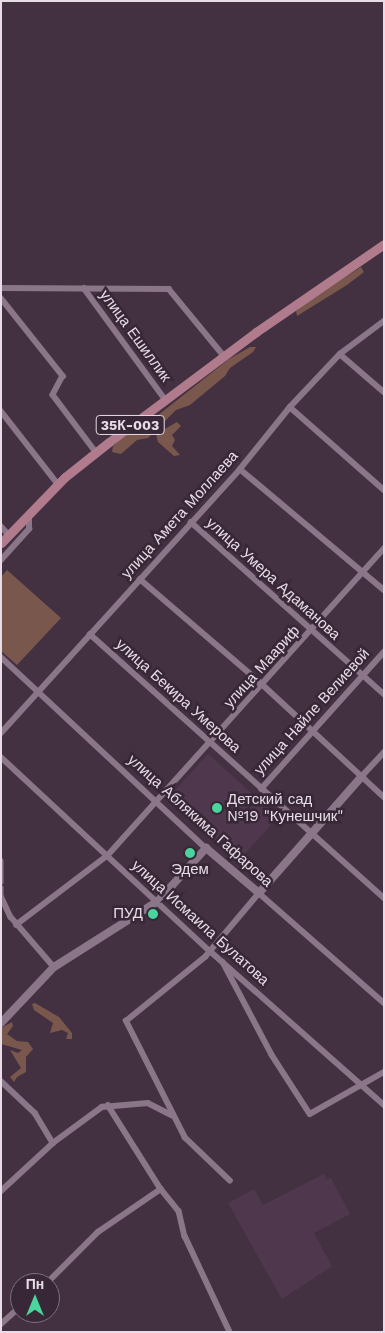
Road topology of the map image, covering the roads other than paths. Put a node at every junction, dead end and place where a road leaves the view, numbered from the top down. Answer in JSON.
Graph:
{"nodes":[{"id":1,"x":384,"y":244,"type":"edge"},
{"id":2,"x":1,"y":288,"type":"edge"},
{"id":3,"x":84,"y":288,"type":"junction"},
{"id":4,"x":1,"y":298,"type":"edge"},
{"id":5,"x":384,"y":321,"type":"edge"},
{"id":6,"x":340,"y":354,"type":"junction"},
{"id":7,"x":224,"y":356,"type":"junction"},
{"id":8,"x":384,"y":392,"type":"edge"},
{"id":9,"x":165,"y":399,"type":"junction"},
{"id":10,"x":290,"y":407,"type":"junction"},
{"id":11,"x":1,"y":411,"type":"edge"},
{"id":12,"x":96,"y":452,"type":"junction"},
{"id":13,"x":240,"y":468,"type":"junction"},
{"id":14,"x":58,"y":484,"type":"junction"},
{"id":15,"x":384,"y":490,"type":"edge"},
{"id":16,"x":28,"y":515,"type":"junction"},
{"id":17,"x":191,"y":522,"type":"junction"},
{"id":18,"x":1,"y":526,"type":"edge"},
{"id":19,"x":9,"y":535,"type":"junction"},
{"id":20,"x":1,"y":543,"type":"edge"},
{"id":21,"x":384,"y":548,"type":"edge"},
{"id":22,"x":1,"y":560,"type":"edge"},
{"id":23,"x":362,"y":571,"type":"junction"},
{"id":24,"x":140,"y":579,"type":"junction"},
{"id":25,"x":384,"y":590,"type":"edge"},
{"id":26,"x":311,"y":631,"type":"junction"},
{"id":27,"x":90,"y":634,"type":"junction"},
{"id":28,"x":384,"y":652,"type":"edge"},
{"id":29,"x":1,"y":657,"type":"edge"},
{"id":30,"x":364,"y":674,"type":"junction"},
{"id":31,"x":262,"y":684,"type":"junction"},
{"id":32,"x":38,"y":693,"type":"junction"},
{"id":33,"x":384,"y":694,"type":"edge"},
{"id":34,"x":314,"y":732,"type":"junction"},
{"id":35,"x":1,"y":733,"type":"edge"},
{"id":36,"x":212,"y":743,"type":"junction"},
{"id":37,"x":384,"y":752,"type":"edge"},
{"id":38,"x":1,"y":757,"type":"edge"},
{"id":39,"x":362,"y":776,"type":"junction"},
{"id":40,"x":261,"y":789,"type":"junction"},
{"id":41,"x":384,"y":797,"type":"edge"},
{"id":42,"x":158,"y":802,"type":"junction"},
{"id":43,"x":313,"y":834,"type":"junction"},
{"id":44,"x":206,"y":848,"type":"junction"},
{"id":45,"x":108,"y":856,"type":"junction"},
{"id":46,"x":1,"y":861,"type":"edge"},
{"id":47,"x":1,"y":882,"type":"edge"},
{"id":48,"x":1,"y":888,"type":"edge"},
{"id":49,"x":259,"y":893,"type":"junction"},
{"id":50,"x":384,"y":898,"type":"edge"},
{"id":51,"x":158,"y":901,"type":"junction"},
{"id":52,"x":16,"y":925,"type":"junction"},
{"id":53,"x":209,"y":950,"type":"junction"},
{"id":54,"x":223,"y":960,"type":"junction"},
{"id":55,"x":54,"y":967,"type":"junction"},
{"id":56,"x":384,"y":1003,"type":"edge"},
{"id":57,"x":1,"y":1022,"type":"edge"},
{"id":58,"x":384,"y":1072,"type":"edge"},
{"id":59,"x":1,"y":1081,"type":"edge"},
{"id":60,"x":362,"y":1085,"type":"junction"},
{"id":61,"x":384,"y":1105,"type":"edge"},
{"id":62,"x":108,"y":1106,"type":"junction"},
{"id":63,"x":172,"y":1114,"type":"junction"},
{"id":64,"x":53,"y":1143,"type":"junction"},
{"id":65,"x":230,"y":1181,"type":"dead end"},
{"id":66,"x":160,"y":1189,"type":"junction"},
{"id":67,"x":1,"y":1190,"type":"edge"},
{"id":68,"x":57,"y":1273,"type":"edge"},
{"id":69,"x":230,"y":1332,"type":"edge"}],
"edges":[{"from":1,"to":7,"type":"main road","number":"35К-003"},
{"from":2,"to":3,"type":"street"},
{"from":3,"to":7,"type":"street"},
{"from":3,"to":9,"type":"street","name":"улица Ешиллик"},
{"from":4,"to":12,"type":"street"},
{"from":5,"to":6,"type":"street","name":"улица Амета Моллаева"},
{"from":6,"to":8,"type":"street"},
{"from":6,"to":10,"type":"street","name":"улица Амета Моллаева"},
{"from":7,"to":9,"type":"main road","number":"35К-003"},
{"from":9,"to":12,"type":"main road","number":"35К-003"},
{"from":10,"to":13,"type":"street","name":"улица Амета Моллаева"},
{"from":10,"to":15,"type":"street"},
{"from":11,"to":14,"type":"street"},
{"from":12,"to":14,"type":"main road","number":"35К-003"},
{"from":13,"to":17,"type":"street","name":"улица Амета Моллаева"},
{"from":13,"to":23,"type":"street"},
{"from":14,"to":16,"type":"main road","number":"35К-003"},
{"from":16,"to":19,"type":"main road","number":"35К-003"},
{"from":16,"to":22,"type":"street"},
{"from":17,"to":24,"type":"street","name":"улица Амета Моллаева"},
{"from":17,"to":26,"type":"street","name":"улица Умера Адаманова"},
{"from":18,"to":19,"type":"street"},
{"from":19,"to":20,"type":"main road","number":"35К-003"},
{"from":21,"to":23,"type":"street","name":"улица Маариф"},
{"from":23,"to":25,"type":"street"},
{"from":23,"to":26,"type":"street","name":"улица Маариф"},
{"from":24,"to":27,"type":"street","name":"улица Амета Моллаева"},
{"from":24,"to":31,"type":"street"},
{"from":26,"to":30,"type":"street","name":"улица Умера Адаманова"},
{"from":26,"to":31,"type":"street","name":"улица Маариф"},
{"from":27,"to":32,"type":"street","name":"улица Амета Моллаева"},
{"from":27,"to":36,"type":"street","name":"улица Бекира Умерова"},
{"from":28,"to":30,"type":"street","name":"улица Найле Велиевой"},
{"from":29,"to":32,"type":"street","name":"улица Аблякима Гафарова"},
{"from":30,"to":33,"type":"street","name":"улица Умера Адаманова"},
{"from":30,"to":34,"type":"street","name":"улица Найле Велиевой"},
{"from":31,"to":34,"type":"street"},
{"from":31,"to":36,"type":"street","name":"улица Маариф"},
{"from":32,"to":35,"type":"street","name":"улица Амета Моллаева"},
{"from":32,"to":42,"type":"street","name":"улица Аблякима Гафарова"},
{"from":34,"to":39,"type":"street"},
{"from":34,"to":40,"type":"street","name":"улица Найле Велиевой"},
{"from":36,"to":40,"type":"street","name":"улица Бекира Умерова"},
{"from":36,"to":42,"type":"street","name":"улица Маариф"},
{"from":37,"to":39,"type":"street"},
{"from":38,"to":45,"type":"street","name":"улица Исмаила Булатова"},
{"from":39,"to":41,"type":"street"},
{"from":39,"to":43,"type":"street"},
{"from":40,"to":43,"type":"street","name":"улица Бекира Умерова"},
{"from":42,"to":44,"type":"street","name":"улица Аблякима Гафарова"},
{"from":42,"to":45,"type":"street","name":"улица Маариф"},
{"from":43,"to":49,"type":"street"},
{"from":43,"to":50,"type":"street","name":"улица Бекира Умерова"},
{"from":44,"to":49,"type":"street","name":"улица Аблякима Гафарова"},
{"from":44,"to":51,"type":"street"},
{"from":45,"to":51,"type":"street","name":"улица Исмаила Булатова"},
{"from":45,"to":52,"type":"street","name":"улица Маариф"},
{"from":46,"to":47,"type":"street"},
{"from":48,"to":52,"type":"street"},
{"from":49,"to":53,"type":"street"},
{"from":49,"to":56,"type":"street","name":"улица Аблякима Гафарова"},
{"from":51,"to":53,"type":"street","name":"улица Исмаила Булатова"},
{"from":51,"to":55,"type":"street"},
{"from":52,"to":55,"type":"street"},
{"from":53,"to":54,"type":"street","name":"улица Исмаила Булатова"},
{"from":53,"to":63,"type":"street"},
{"from":54,"to":60,"type":"street","name":"улица Исмаила Булатова"},
{"from":54,"to":60,"type":"street"},
{"from":55,"to":57,"type":"street"},
{"from":58,"to":60,"type":"street"},
{"from":59,"to":64,"type":"street"},
{"from":60,"to":61,"type":"street","name":"улица Исмаила Булатова"},
{"from":62,"to":63,"type":"street"},
{"from":62,"to":64,"type":"street"},
{"from":62,"to":66,"type":"street"},
{"from":63,"to":65,"type":"street"},
{"from":64,"to":67,"type":"street"},
{"from":66,"to":68,"type":"street"},
{"from":66,"to":69,"type":"street"}]}
